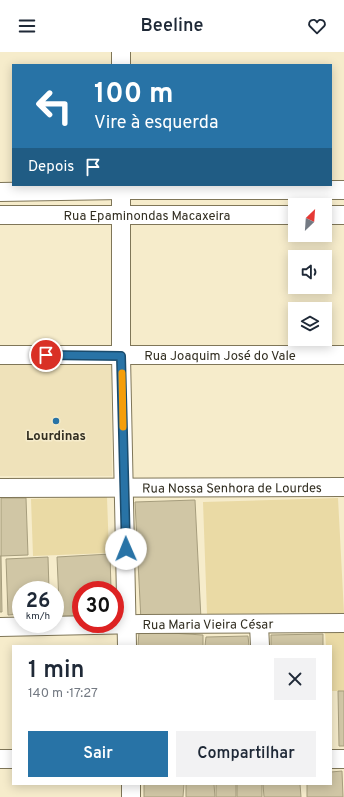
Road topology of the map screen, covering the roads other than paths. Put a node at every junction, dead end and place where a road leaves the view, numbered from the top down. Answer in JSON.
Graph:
{"nodes":[{"id":1,"x":121,"y":52,"type":"edge"},
{"id":2,"x":121,"y":64,"type":"edge"},
{"id":3,"x":121,"y":187,"type":"edge"},
{"id":4,"x":344,"y":190,"type":"edge"},
{"id":5,"x":0,"y":192,"type":"edge"},
{"id":6,"x":0,"y":215,"type":"edge"},
{"id":7,"x":121,"y":215,"type":"junction"},
{"id":8,"x":288,"y":215,"type":"edge"},
{"id":9,"x":332,"y":215,"type":"edge"},
{"id":10,"x":344,"y":215,"type":"edge"},
{"id":11,"x":0,"y":355,"type":"edge"},
{"id":12,"x":344,"y":355,"type":"edge"},
{"id":13,"x":121,"y":356,"type":"junction"},
{"id":14,"x":344,"y":487,"type":"edge"},
{"id":15,"x":0,"y":488,"type":"edge"},
{"id":16,"x":125,"y":488,"type":"junction"},
{"id":17,"x":344,"y":623,"type":"edge"},
{"id":18,"x":126,"y":625,"type":"junction"},
{"id":19,"x":259,"y":625,"type":"junction"},
{"id":20,"x":0,"y":627,"type":"edge"},
{"id":21,"x":127,"y":645,"type":"edge"},
{"id":22,"x":260,"y":645,"type":"edge"},
{"id":23,"x":0,"y":759,"type":"edge"},
{"id":24,"x":12,"y":759,"type":"edge"},
{"id":25,"x":344,"y":759,"type":"edge"},
{"id":26,"x":332,"y":760,"type":"edge"},
{"id":27,"x":131,"y":785,"type":"edge"},
{"id":28,"x":131,"y":797,"type":"edge"}],
"edges":[{"from":1,"to":2,"type":"street"},
{"from":3,"to":4,"type":"street","name":"Rua Epaminondas Macaxeira"},
{"from":3,"to":5,"type":"street","name":"Rua Epaminondas Macaxeira"},
{"from":3,"to":7,"type":"street"},
{"from":6,"to":7,"type":"street","name":"Rua Epaminondas Macaxeira"},
{"from":7,"to":8,"type":"street","name":"Rua Epaminondas Macaxeira"},
{"from":7,"to":13,"type":"street"},
{"from":9,"to":10,"type":"street"},
{"from":11,"to":13,"type":"street","name":"Rua Joaquim José do Vale"},
{"from":12,"to":13,"type":"street","name":"Rua Joaquim José do Vale"},
{"from":13,"to":16,"type":"street"},
{"from":14,"to":16,"type":"street","name":"Rua Nossa Senhora de Lourdes"},
{"from":15,"to":16,"type":"street","name":"Rua Nossa Senhora de Lourdes"},
{"from":16,"to":18,"type":"street"},
{"from":17,"to":19,"type":"street","name":"Rua Maria Vieira César"},
{"from":18,"to":19,"type":"street","name":"Rua Maria Vieira César"},
{"from":18,"to":20,"type":"street","name":"Rua Maria Vieira César"},
{"from":18,"to":21,"type":"street"},
{"from":19,"to":22,"type":"street"},
{"from":23,"to":24,"type":"street"},
{"from":25,"to":26,"type":"street"},
{"from":27,"to":28,"type":"street"}]}
